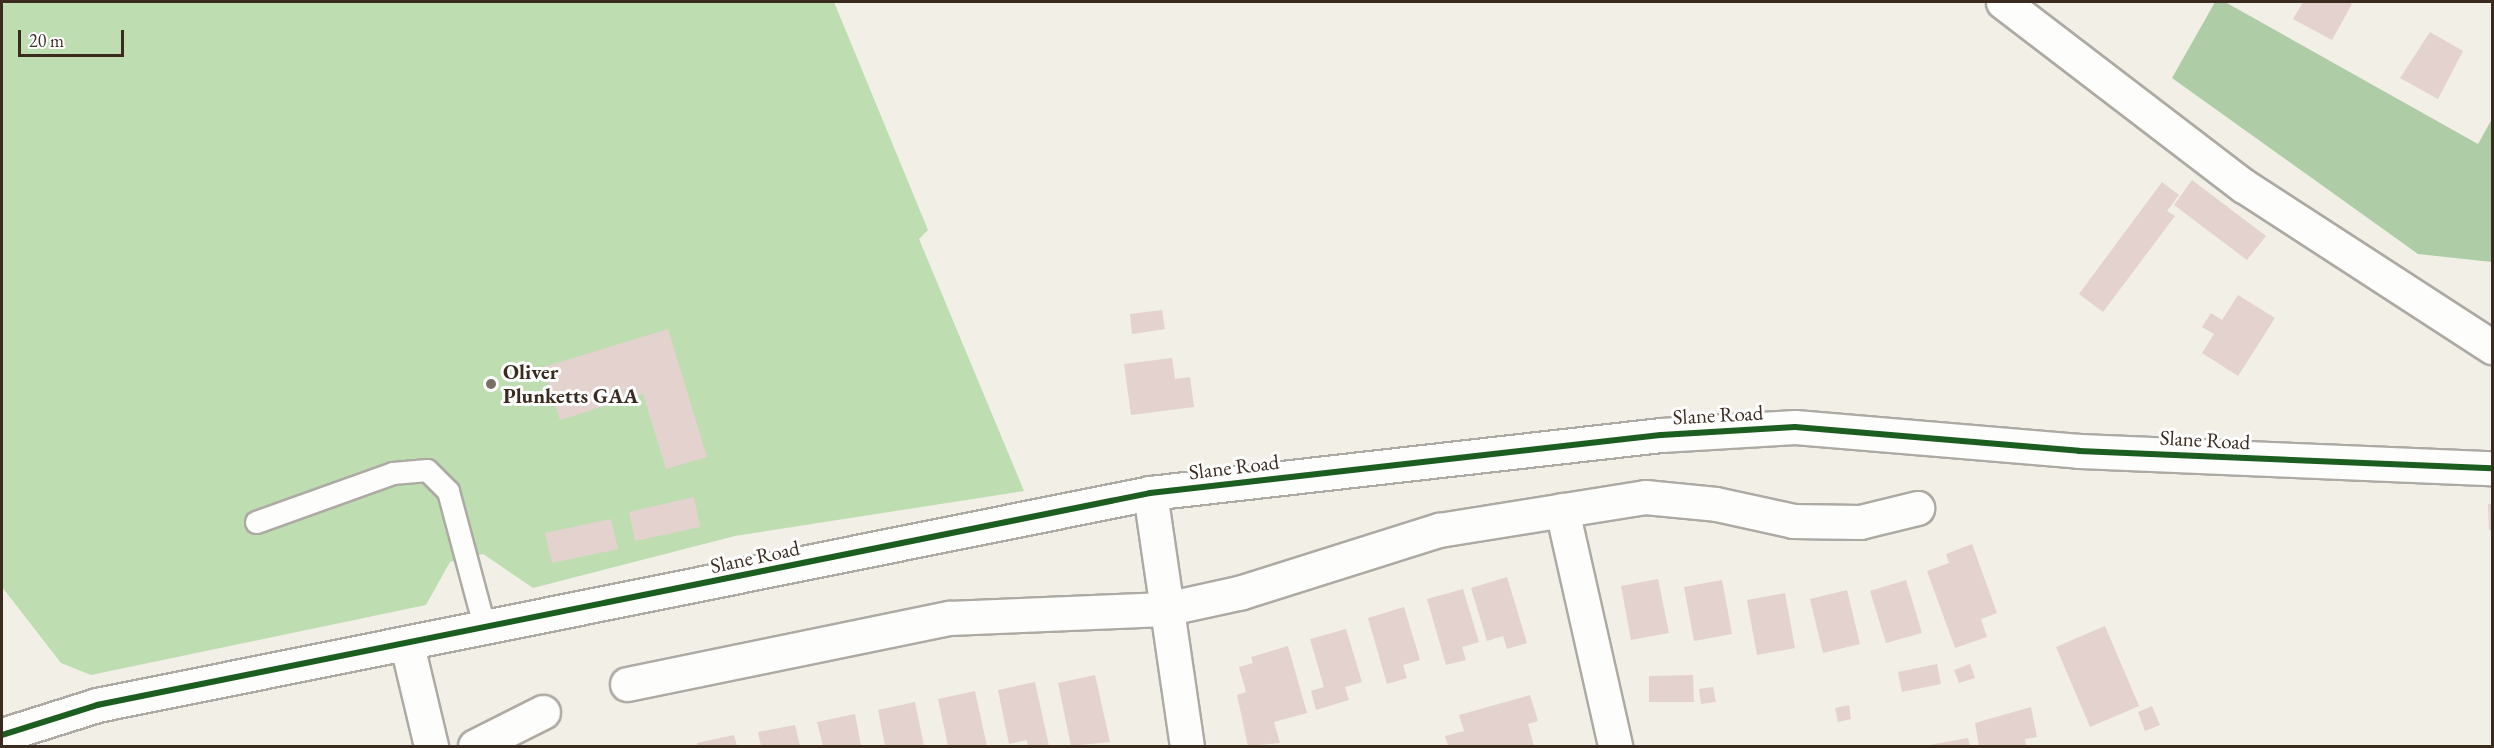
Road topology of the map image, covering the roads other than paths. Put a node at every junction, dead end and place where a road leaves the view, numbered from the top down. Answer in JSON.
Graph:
{"nodes":[{"id":1,"x":2003,"y":2,"type":"edge"},
{"id":2,"x":2493,"y":347,"type":"edge"},
{"id":3,"x":2493,"y":468,"type":"edge"},
{"id":4,"x":1150,"y":493,"type":"junction"},
{"id":5,"x":1917,"y":508,"type":"dead end"},
{"id":6,"x":1562,"y":510,"type":"junction"},
{"id":7,"x":256,"y":522,"type":"dead end"},
{"id":8,"x":1165,"y":609,"type":"junction"},
{"id":9,"x":485,"y":629,"type":"junction"},
{"id":10,"x":407,"y":645,"type":"junction"},
{"id":11,"x":627,"y":684,"type":"dead end"},
{"id":12,"x":543,"y":712,"type":"dead end"},
{"id":13,"x":2,"y":735,"type":"edge"},
{"id":14,"x":431,"y":747,"type":"edge"},
{"id":15,"x":476,"y":747,"type":"edge"},
{"id":16,"x":1187,"y":747,"type":"edge"},
{"id":17,"x":1615,"y":747,"type":"edge"}],
"edges":[{"from":1,"to":2,"type":"street"},
{"from":3,"to":4,"type":"street","name":"Slane Road"},
{"from":4,"to":8,"type":"street"},
{"from":4,"to":9,"type":"street","name":"Slane Road"},
{"from":5,"to":6,"type":"street"},
{"from":6,"to":8,"type":"street"},
{"from":6,"to":17,"type":"street"},
{"from":7,"to":9,"type":"lane"},
{"from":8,"to":11,"type":"street"},
{"from":8,"to":16,"type":"street"},
{"from":9,"to":10,"type":"street","name":"Slane Road"},
{"from":10,"to":13,"type":"street","name":"Slane Road"},
{"from":10,"to":14,"type":"street"},
{"from":12,"to":15,"type":"street"}]}
